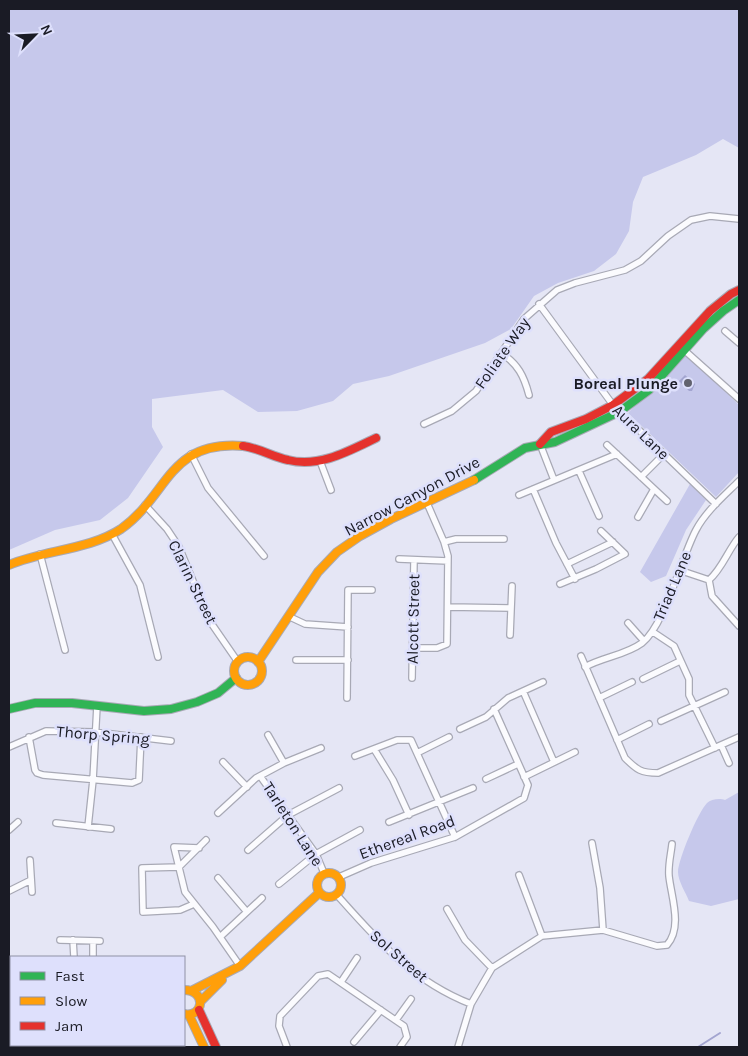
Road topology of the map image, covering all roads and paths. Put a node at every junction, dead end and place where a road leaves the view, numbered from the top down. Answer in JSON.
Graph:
{"nodes":[{"id":1,"x":739,"y":219,"type":"edge"},
{"id":2,"x":739,"y":290,"type":"edge"},
{"id":3,"x":739,"y":300,"type":"edge"},
{"id":4,"x":539,"y":304,"type":"junction"},
{"id":5,"x":724,"y":331,"type":"dead end"},
{"id":6,"x":739,"y":343,"type":"edge"},
{"id":7,"x":681,"y":348,"type":"junction"},
{"id":8,"x":501,"y":353,"type":"junction"},
{"id":9,"x":529,"y":394,"type":"dead end"},
{"id":10,"x":739,"y":399,"type":"edge"},
{"id":11,"x":613,"y":405,"type":"junction"},
{"id":12,"x":619,"y":412,"type":"junction"},
{"id":13,"x":424,"y":424,"type":"dead end"},
{"id":14,"x":376,"y":438,"type":"dead end"},
{"id":15,"x":540,"y":444,"type":"junction"},
{"id":16,"x":607,"y":445,"type":"dead end"},
{"id":17,"x":191,"y":454,"type":"junction"},
{"id":18,"x":617,"y":454,"type":"junction"},
{"id":19,"x":664,"y":454,"type":"junction"},
{"id":20,"x":320,"y":461,"type":"junction"},
{"id":21,"x":579,"y":471,"type":"junction"},
{"id":22,"x":641,"y":477,"type":"junction"},
{"id":23,"x":554,"y":480,"type":"junction"},
{"id":24,"x":739,"y":480,"type":"edge"},
{"id":25,"x":533,"y":489,"type":"junction"},
{"id":26,"x":654,"y":489,"type":"junction"},
{"id":27,"x":331,"y":490,"type":"dead end"},
{"id":28,"x":519,"y":494,"type":"dead end"},
{"id":29,"x":666,"y":501,"type":"dead end"},
{"id":30,"x":427,"y":503,"type":"junction"},
{"id":31,"x":716,"y":504,"type":"junction"},
{"id":32,"x":145,"y":505,"type":"junction"},
{"id":33,"x":599,"y":516,"type":"dead end"},
{"id":34,"x":638,"y":517,"type":"dead end"},
{"id":35,"x":600,"y":530,"type":"dead end"},
{"id":36,"x":112,"y":534,"type":"junction"},
{"id":37,"x":739,"y":537,"type":"edge"},
{"id":38,"x":504,"y":539,"type":"dead end"},
{"id":39,"x":444,"y":542,"type":"junction"},
{"id":40,"x":613,"y":542,"type":"junction"},
{"id":41,"x":40,"y":554,"type":"junction"},
{"id":42,"x":264,"y":556,"type":"dead end"},
{"id":43,"x":399,"y":559,"type":"dead end"},
{"id":44,"x":414,"y":560,"type":"junction"},
{"id":45,"x":448,"y":560,"type":"junction"},
{"id":46,"x":567,"y":564,"type":"junction"},
{"id":47,"x":9,"y":565,"type":"edge"},
{"id":48,"x":679,"y":570,"type":"junction"},
{"id":49,"x":575,"y":579,"type":"junction"},
{"id":50,"x":708,"y":580,"type":"junction"},
{"id":51,"x":560,"y":584,"type":"dead end"},
{"id":52,"x":512,"y":586,"type":"dead end"},
{"id":53,"x":372,"y":590,"type":"dead end"},
{"id":54,"x":448,"y":607,"type":"junction"},
{"id":55,"x":511,"y":608,"type":"junction"},
{"id":56,"x":290,"y":617,"type":"junction"},
{"id":57,"x":628,"y":623,"type":"dead end"},
{"id":58,"x":739,"y":626,"type":"edge"},
{"id":59,"x":348,"y":627,"type":"junction"},
{"id":60,"x":653,"y":632,"type":"junction"},
{"id":61,"x":510,"y":635,"type":"dead end"},
{"id":62,"x":644,"y":641,"type":"junction"},
{"id":63,"x":413,"y":648,"type":"junction"},
{"id":64,"x":65,"y":650,"type":"dead end"},
{"id":65,"x":581,"y":656,"type":"dead end"},
{"id":66,"x":158,"y":657,"type":"dead end"},
{"id":67,"x":296,"y":660,"type":"dead end"},
{"id":68,"x":348,"y":660,"type":"junction"},
{"id":69,"x":680,"y":661,"type":"junction"},
{"id":70,"x":238,"y":662,"type":"junction"},
{"id":71,"x":258,"y":662,"type":"junction"},
{"id":72,"x":585,"y":667,"type":"junction"},
{"id":73,"x":236,"y":678,"type":"junction"},
{"id":74,"x":412,"y":678,"type":"dead end"},
{"id":75,"x":643,"y":679,"type":"dead end"},
{"id":76,"x":543,"y":682,"type":"dead end"},
{"id":77,"x":632,"y":682,"type":"dead end"},
{"id":78,"x":523,"y":691,"type":"junction"},
{"id":79,"x":725,"y":692,"type":"dead end"},
{"id":80,"x":347,"y":698,"type":"dead end"},
{"id":81,"x":599,"y":698,"type":"junction"},
{"id":82,"x":97,"y":706,"type":"junction"},
{"id":83,"x":694,"y":706,"type":"junction"},
{"id":84,"x":494,"y":709,"type":"junction"},
{"id":85,"x":9,"y":710,"type":"edge"},
{"id":86,"x":661,"y":721,"type":"dead end"},
{"id":87,"x":649,"y":724,"type":"dead end"},
{"id":88,"x":460,"y":729,"type":"dead end"},
{"id":89,"x":95,"y":732,"type":"junction"},
{"id":90,"x":268,"y":735,"type":"dead end"},
{"id":91,"x":30,"y":737,"type":"junction"},
{"id":92,"x":449,"y":737,"type":"dead end"},
{"id":93,"x":739,"y":737,"type":"edge"},
{"id":94,"x":140,"y":738,"type":"junction"},
{"id":95,"x":617,"y":740,"type":"junction"},
{"id":96,"x":171,"y":741,"type":"dead end"},
{"id":97,"x":721,"y":745,"type":"junction"},
{"id":98,"x":9,"y":747,"type":"edge"},
{"id":99,"x":321,"y":748,"type":"dead end"},
{"id":100,"x":714,"y":748,"type":"junction"},
{"id":101,"x":374,"y":749,"type":"junction"},
{"id":102,"x":576,"y":752,"type":"dead end"},
{"id":103,"x":417,"y":753,"type":"junction"},
{"id":104,"x":356,"y":756,"type":"dead end"},
{"id":105,"x":223,"y":762,"type":"dead end"},
{"id":106,"x":554,"y":762,"type":"junction"},
{"id":107,"x":729,"y":762,"type":"dead end"},
{"id":108,"x":284,"y":763,"type":"junction"},
{"id":109,"x":518,"y":764,"type":"junction"},
{"id":110,"x":260,"y":776,"type":"junction"},
{"id":111,"x":524,"y":777,"type":"junction"},
{"id":112,"x":486,"y":779,"type":"dead end"},
{"id":113,"x":93,"y":780,"type":"junction"},
{"id":114,"x":247,"y":787,"type":"junction"},
{"id":115,"x":339,"y":788,"type":"dead end"},
{"id":116,"x":473,"y":788,"type":"dead end"},
{"id":117,"x":439,"y":803,"type":"junction"},
{"id":118,"x":218,"y":814,"type":"dead end"},
{"id":119,"x":288,"y":815,"type":"junction"},
{"id":120,"x":409,"y":815,"type":"junction"},
{"id":121,"x":18,"y":822,"type":"dead end"},
{"id":122,"x":389,"y":822,"type":"dead end"},
{"id":123,"x":56,"y":823,"type":"dead end"},
{"id":124,"x":88,"y":827,"type":"junction"},
{"id":125,"x":111,"y":829,"type":"dead end"},
{"id":126,"x":9,"y":830,"type":"edge"},
{"id":127,"x":360,"y":830,"type":"dead end"},
{"id":128,"x":454,"y":837,"type":"junction"},
{"id":129,"x":206,"y":840,"type":"dead end"},
{"id":130,"x":592,"y":844,"type":"dead end"},
{"id":131,"x":672,"y":844,"type":"dead end"},
{"id":132,"x":200,"y":848,"type":"junction"},
{"id":133,"x":248,"y":850,"type":"dead end"},
{"id":134,"x":316,"y":854,"type":"junction"},
{"id":135,"x":30,"y":860,"type":"dead end"},
{"id":136,"x":179,"y":867,"type":"junction"},
{"id":137,"x":324,"y":873,"type":"junction"},
{"id":138,"x":519,"y":875,"type":"dead end"},
{"id":139,"x":339,"y":877,"type":"junction"},
{"id":140,"x":218,"y":878,"type":"dead end"},
{"id":141,"x":31,"y":880,"type":"junction"},
{"id":142,"x":279,"y":884,"type":"dead end"},
{"id":143,"x":9,"y":891,"type":"edge"},
{"id":144,"x":32,"y":892,"type":"dead end"},
{"id":145,"x":319,"y":893,"type":"junction"},
{"id":146,"x":337,"y":895,"type":"junction"},
{"id":147,"x":262,"y":898,"type":"dead end"},
{"id":148,"x":194,"y":904,"type":"junction"},
{"id":149,"x":447,"y":908,"type":"dead end"},
{"id":150,"x":247,"y":912,"type":"junction"},
{"id":151,"x":603,"y":930,"type":"junction"},
{"id":152,"x":542,"y":936,"type":"junction"},
{"id":153,"x":220,"y":937,"type":"junction"},
{"id":154,"x":60,"y":940,"type":"dead end"},
{"id":155,"x":74,"y":940,"type":"junction"},
{"id":156,"x":92,"y":941,"type":"junction"},
{"id":157,"x":100,"y":941,"type":"dead end"},
{"id":158,"x":74,"y":956,"type":"edge"},
{"id":159,"x":93,"y":956,"type":"edge"},
{"id":160,"x":357,"y":958,"type":"dead end"},
{"id":161,"x":240,"y":966,"type":"junction"},
{"id":162,"x":492,"y":968,"type":"junction"},
{"id":163,"x":229,"y":973,"type":"junction"},
{"id":164,"x":341,"y":982,"type":"junction"},
{"id":165,"x":185,"y":990,"type":"edge"},
{"id":166,"x":193,"y":990,"type":"junction"},
{"id":167,"x":412,"y":999,"type":"dead end"},
{"id":168,"x":201,"y":1001,"type":"junction"},
{"id":169,"x":471,"y":1004,"type":"junction"},
{"id":170,"x":199,"y":1010,"type":"junction"},
{"id":171,"x":382,"y":1010,"type":"junction"},
{"id":172,"x":186,"y":1014,"type":"edge"},
{"id":173,"x":396,"y":1020,"type":"junction"},
{"id":174,"x":354,"y":1042,"type":"dead end"},
{"id":175,"x":204,"y":1047,"type":"edge"},
{"id":176,"x":216,"y":1047,"type":"edge"},
{"id":177,"x":286,"y":1047,"type":"edge"},
{"id":178,"x":400,"y":1047,"type":"edge"},
{"id":179,"x":458,"y":1047,"type":"edge"}],
"edges":[{"from":1,"to":4,"type":"street","name":"Foliate Way"},
{"from":2,"to":7,"type":"street","name":"Narrow Canyon Drive"},
{"from":3,"to":7,"type":"street","name":"Narrow Canyon Drive"},
{"from":4,"to":8,"type":"street","name":"Foliate Way"},
{"from":4,"to":11,"type":"street","name":"Aura Lane"},
{"from":5,"to":6,"type":"street"},
{"from":7,"to":10,"type":"street"},
{"from":7,"to":11,"type":"street","name":"Narrow Canyon Drive"},
{"from":7,"to":12,"type":"street","name":"Narrow Canyon Drive"},
{"from":8,"to":9,"type":"street"},
{"from":8,"to":13,"type":"street","name":"Foliate Way"},
{"from":11,"to":12,"type":"street","name":"Aura Lane"},
{"from":11,"to":15,"type":"street","name":"Narrow Canyon Drive"},
{"from":12,"to":15,"type":"street","name":"Narrow Canyon Drive"},
{"from":12,"to":19,"type":"street","name":"Aura Lane"},
{"from":14,"to":20,"type":"street"},
{"from":15,"to":23,"type":"street"},
{"from":15,"to":30,"type":"street","name":"Narrow Canyon Drive"},
{"from":16,"to":18,"type":"street"},
{"from":17,"to":20,"type":"street"},
{"from":17,"to":32,"type":"street"},
{"from":17,"to":42,"type":"street"},
{"from":18,"to":21,"type":"street"},
{"from":18,"to":22,"type":"street"},
{"from":19,"to":22,"type":"street"},
{"from":19,"to":31,"type":"street","name":"Aura Lane"},
{"from":20,"to":27,"type":"street"},
{"from":21,"to":23,"type":"street"},
{"from":21,"to":33,"type":"street"},
{"from":22,"to":26,"type":"street"},
{"from":23,"to":25,"type":"street"},
{"from":24,"to":31,"type":"street","name":"Triad Lane"},
{"from":25,"to":28,"type":"street"},
{"from":25,"to":46,"type":"street"},
{"from":26,"to":29,"type":"street"},
{"from":26,"to":34,"type":"street"},
{"from":30,"to":39,"type":"street"},
{"from":30,"to":56,"type":"street","name":"Narrow Canyon Drive"},
{"from":31,"to":48,"type":"street","name":"Triad Lane"},
{"from":32,"to":36,"type":"street"},
{"from":32,"to":70,"type":"street","name":"Clarin Street"},
{"from":35,"to":40,"type":"street"},
{"from":36,"to":41,"type":"street"},
{"from":36,"to":66,"type":"street"},
{"from":37,"to":50,"type":"street"},
{"from":38,"to":39,"type":"street"},
{"from":39,"to":45,"type":"street"},
{"from":40,"to":46,"type":"street"},
{"from":40,"to":49,"type":"street"},
{"from":41,"to":47,"type":"street"},
{"from":41,"to":64,"type":"street"},
{"from":43,"to":44,"type":"street"},
{"from":44,"to":45,"type":"street"},
{"from":44,"to":63,"type":"street","name":"Alcott Street"},
{"from":45,"to":54,"type":"street"},
{"from":46,"to":49,"type":"street"},
{"from":48,"to":50,"type":"street"},
{"from":48,"to":60,"type":"street","name":"Triad Lane"},
{"from":49,"to":51,"type":"street"},
{"from":50,"to":58,"type":"street"},
{"from":52,"to":55,"type":"street"},
{"from":53,"to":59,"type":"street"},
{"from":54,"to":55,"type":"street"},
{"from":54,"to":63,"type":"street"},
{"from":55,"to":61,"type":"street"},
{"from":56,"to":59,"type":"street"},
{"from":56,"to":71,"type":"street","name":"Narrow Canyon Drive"},
{"from":57,"to":62,"type":"street"},
{"from":59,"to":68,"type":"street"},
{"from":60,"to":62,"type":"street","name":"Triad Lane"},
{"from":60,"to":69,"type":"street"},
{"from":62,"to":72,"type":"street","name":"Triad Lane"},
{"from":63,"to":74,"type":"street","name":"Alcott Street"},
{"from":65,"to":72,"type":"street"},
{"from":67,"to":68,"type":"street"},
{"from":68,"to":80,"type":"street"},
{"from":69,"to":75,"type":"street"},
{"from":69,"to":83,"type":"street"},
{"from":70,"to":71,"type":"street"},
{"from":70,"to":73,"type":"street"},
{"from":71,"to":73,"type":"street","name":"Narrow Canyon Drive"},
{"from":72,"to":81,"type":"street"},
{"from":73,"to":82,"type":"street"},
{"from":76,"to":78,"type":"street"},
{"from":77,"to":81,"type":"street"},
{"from":78,"to":84,"type":"street"},
{"from":78,"to":106,"type":"street"},
{"from":79,"to":83,"type":"street"},
{"from":81,"to":95,"type":"street"},
{"from":82,"to":85,"type":"street"},
{"from":82,"to":89,"type":"street"},
{"from":83,"to":86,"type":"street"},
{"from":83,"to":100,"type":"street"},
{"from":84,"to":88,"type":"street"},
{"from":84,"to":109,"type":"street"},
{"from":87,"to":95,"type":"street"},
{"from":89,"to":91,"type":"street","name":"Thorp Spring"},
{"from":89,"to":94,"type":"street","name":"Thorp Spring"},
{"from":89,"to":113,"type":"street"},
{"from":90,"to":108,"type":"street"},
{"from":91,"to":98,"type":"street","name":"Thorp Spring"},
{"from":91,"to":113,"type":"street"},
{"from":92,"to":103,"type":"street"},
{"from":93,"to":97,"type":"street"},
{"from":94,"to":96,"type":"street","name":"Thorp Spring"},
{"from":94,"to":113,"type":"street"},
{"from":95,"to":100,"type":"street"},
{"from":97,"to":100,"type":"street"},
{"from":97,"to":107,"type":"street"},
{"from":99,"to":108,"type":"street"},
{"from":101,"to":103,"type":"street"},
{"from":101,"to":104,"type":"street"},
{"from":101,"to":120,"type":"street"},
{"from":102,"to":106,"type":"street"},
{"from":103,"to":117,"type":"street"},
{"from":105,"to":114,"type":"street"},
{"from":106,"to":111,"type":"street"},
{"from":108,"to":110,"type":"street"},
{"from":109,"to":111,"type":"street"},
{"from":109,"to":112,"type":"street"},
{"from":110,"to":114,"type":"street"},
{"from":110,"to":119,"type":"street","name":"Tarleton Lane"},
{"from":111,"to":128,"type":"street","name":"Ethereal Road"},
{"from":113,"to":124,"type":"street"},
{"from":114,"to":118,"type":"street"},
{"from":115,"to":119,"type":"street"},
{"from":116,"to":117,"type":"street"},
{"from":117,"to":120,"type":"street"},
{"from":117,"to":128,"type":"street"},
{"from":119,"to":133,"type":"street"},
{"from":119,"to":134,"type":"street","name":"Tarleton Lane"},
{"from":120,"to":122,"type":"street"},
{"from":121,"to":126,"type":"street"},
{"from":123,"to":124,"type":"street"},
{"from":124,"to":125,"type":"street"},
{"from":127,"to":134,"type":"street"},
{"from":128,"to":139,"type":"street","name":"Ethereal Road"},
{"from":129,"to":132,"type":"street"},
{"from":130,"to":151,"type":"street"},
{"from":131,"to":151,"type":"street"},
{"from":132,"to":136,"type":"street"},
{"from":132,"to":136,"type":"street"},
{"from":134,"to":137,"type":"street","name":"Tarleton Lane"},
{"from":134,"to":142,"type":"street"},
{"from":135,"to":141,"type":"street"},
{"from":136,"to":148,"type":"street"},
{"from":136,"to":148,"type":"street"},
{"from":137,"to":139,"type":"street"},
{"from":137,"to":145,"type":"street"},
{"from":138,"to":152,"type":"street"},
{"from":139,"to":146,"type":"street"},
{"from":140,"to":150,"type":"street"},
{"from":141,"to":143,"type":"street"},
{"from":141,"to":144,"type":"street"},
{"from":145,"to":146,"type":"street"},
{"from":145,"to":161,"type":"street"},
{"from":146,"to":169,"type":"street","name":"Sol Street"},
{"from":147,"to":150,"type":"street"},
{"from":148,"to":153,"type":"street"},
{"from":149,"to":162,"type":"street"},
{"from":150,"to":153,"type":"street"},
{"from":151,"to":152,"type":"street"},
{"from":152,"to":162,"type":"street"},
{"from":153,"to":161,"type":"street"},
{"from":154,"to":155,"type":"street"},
{"from":155,"to":156,"type":"street"},
{"from":155,"to":158,"type":"street"},
{"from":156,"to":157,"type":"street"},
{"from":156,"to":159,"type":"street"},
{"from":160,"to":164,"type":"street"},
{"from":161,"to":163,"type":"street"},
{"from":162,"to":169,"type":"street"},
{"from":163,"to":166,"type":"street"},
{"from":163,"to":168,"type":"street"},
{"from":164,"to":171,"type":"street"},
{"from":164,"to":177,"type":"street"},
{"from":165,"to":166,"type":"street"},
{"from":166,"to":168,"type":"street"},
{"from":167,"to":173,"type":"street"},
{"from":168,"to":170,"type":"street"},
{"from":169,"to":179,"type":"street"},
{"from":170,"to":172,"type":"street"},
{"from":170,"to":176,"type":"street"},
{"from":171,"to":173,"type":"street"},
{"from":171,"to":174,"type":"street"},
{"from":172,"to":175,"type":"street"},
{"from":173,"to":178,"type":"street"}]}
